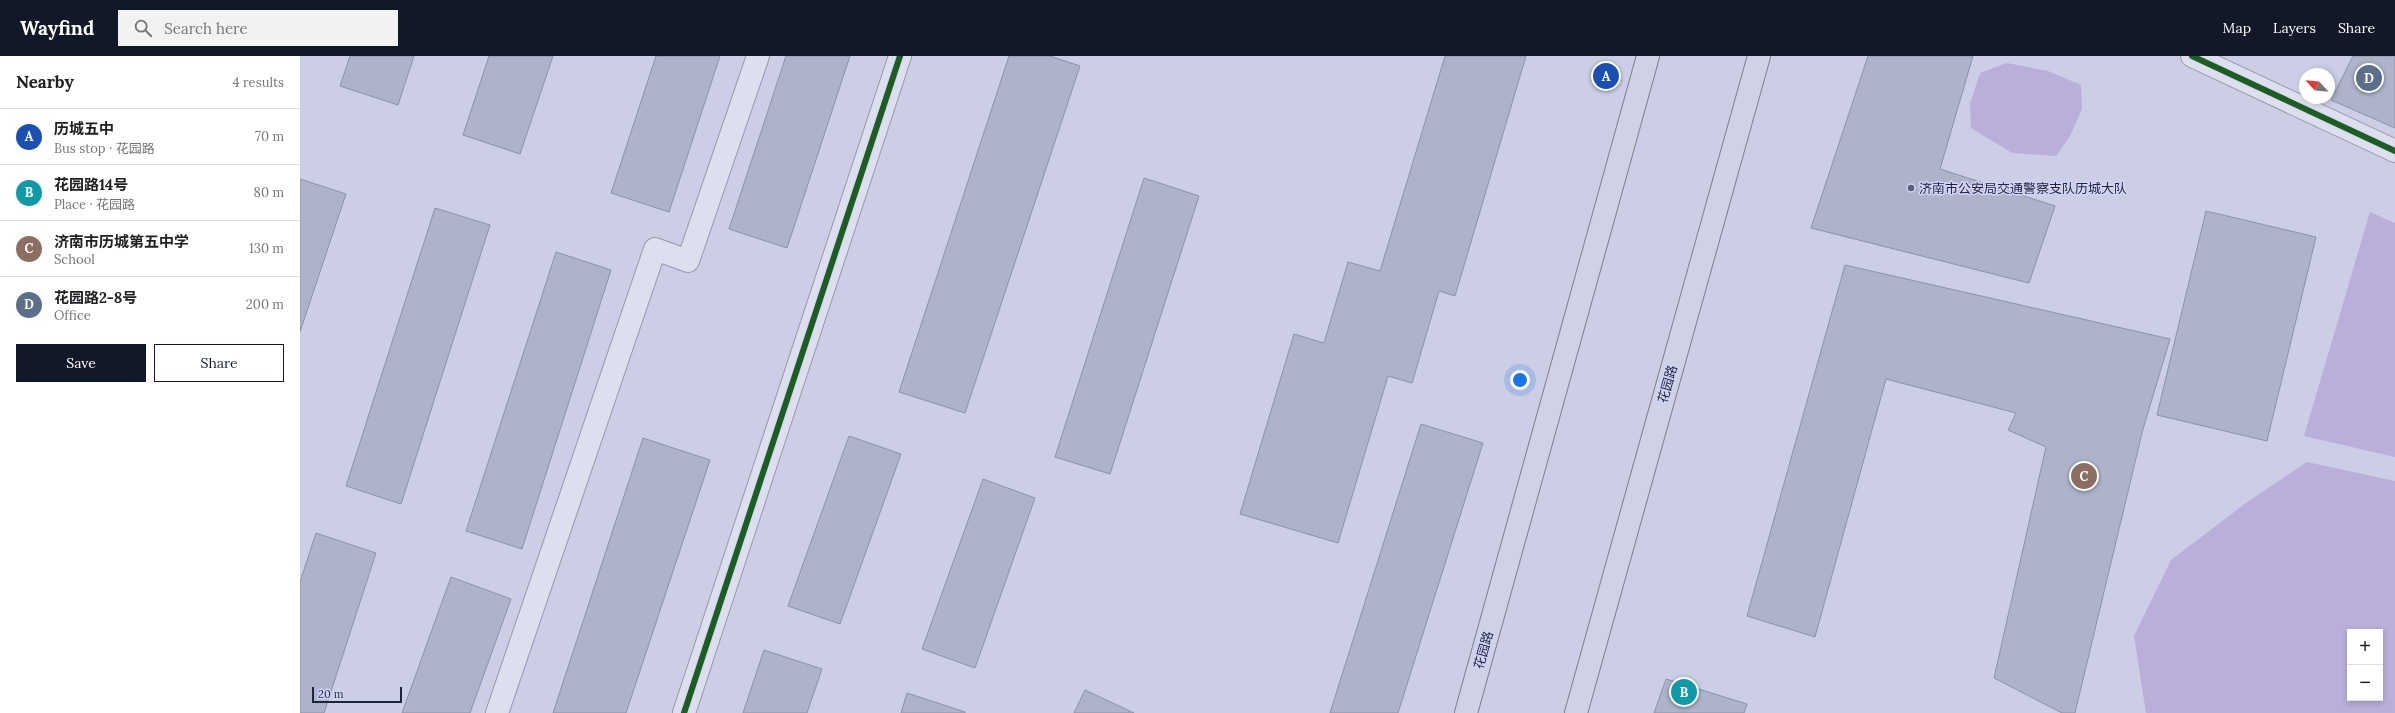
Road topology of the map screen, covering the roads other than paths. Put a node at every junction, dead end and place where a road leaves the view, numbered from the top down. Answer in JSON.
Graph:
{"nodes":[{"id":1,"x":758,"y":56,"type":"edge"},
{"id":2,"x":900,"y":56,"type":"edge"},
{"id":3,"x":1648,"y":56,"type":"edge"},
{"id":4,"x":1759,"y":56,"type":"edge"},
{"id":5,"x":2192,"y":56,"type":"edge"},
{"id":6,"x":2395,"y":151,"type":"edge"},
{"id":7,"x":497,"y":713,"type":"edge"},
{"id":8,"x":684,"y":713,"type":"edge"},
{"id":9,"x":1466,"y":713,"type":"edge"},
{"id":10,"x":1576,"y":713,"type":"edge"}],
"edges":[{"from":1,"to":7,"type":"street"},
{"from":2,"to":8,"type":"street"},
{"from":3,"to":9,"type":"main road","name":"花园路"},
{"from":4,"to":10,"type":"main road","name":"花园路"},
{"from":5,"to":6,"type":"street"}]}
